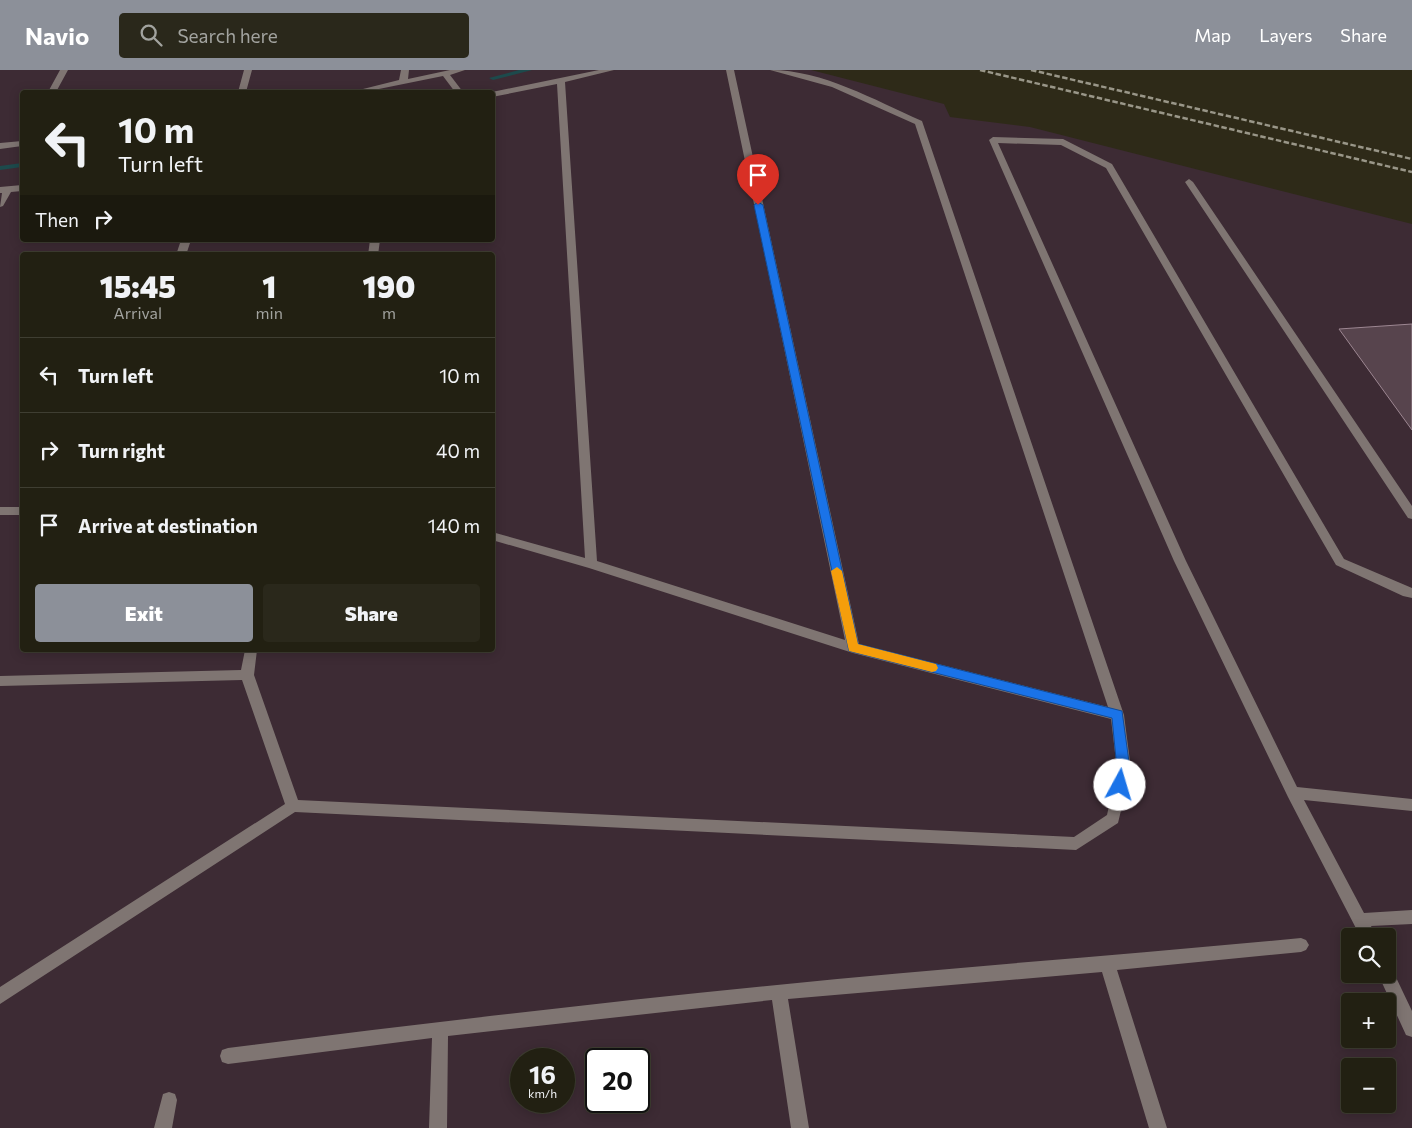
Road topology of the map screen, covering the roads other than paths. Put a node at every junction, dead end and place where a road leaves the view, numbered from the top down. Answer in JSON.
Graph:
{"nodes":[{"id":1,"x":64,"y":70,"type":"edge"},
{"id":2,"x":248,"y":70,"type":"edge"},
{"id":3,"x":405,"y":70,"type":"edge"},
{"id":4,"x":461,"y":70,"type":"edge"},
{"id":5,"x":610,"y":70,"type":"edge"},
{"id":6,"x":730,"y":70,"type":"edge"},
{"id":7,"x":774,"y":70,"type":"edge"},
{"id":8,"x":446,"y":74,"type":"junction"},
{"id":9,"x":561,"y":82,"type":"junction"},
{"id":10,"x":403,"y":83,"type":"junction"},
{"id":11,"x":53,"y":90,"type":"edge"},
{"id":12,"x":243,"y":90,"type":"edge"},
{"id":13,"x":366,"y":90,"type":"edge"},
{"id":14,"x":458,"y":90,"type":"edge"},
{"id":15,"x":495,"y":94,"type":"edge"},
{"id":16,"x":20,"y":144,"type":"edge"},
{"id":17,"x":0,"y":146,"type":"edge"},
{"id":18,"x":1189,"y":182,"type":"dead end"},
{"id":19,"x":20,"y":188,"type":"edge"},
{"id":20,"x":4,"y":189,"type":"edge"},
{"id":21,"x":0,"y":204,"type":"edge"},
{"id":22,"x":20,"y":510,"type":"edge"},
{"id":23,"x":0,"y":511,"type":"edge"},
{"id":24,"x":1412,"y":515,"type":"edge"},
{"id":25,"x":495,"y":537,"type":"edge"},
{"id":26,"x":591,"y":564,"type":"junction"},
{"id":27,"x":1412,"y":593,"type":"edge"},
{"id":28,"x":853,"y":648,"type":"junction"},
{"id":29,"x":251,"y":652,"type":"edge"},
{"id":30,"x":248,"y":675,"type":"junction"},
{"id":31,"x":0,"y":680,"type":"edge"},
{"id":32,"x":1118,"y":715,"type":"junction"},
{"id":33,"x":1292,"y":793,"type":"junction"},
{"id":34,"x":1412,"y":805,"type":"edge"},
{"id":35,"x":293,"y":806,"type":"junction"},
{"id":36,"x":1412,"y":917,"type":"edge"},
{"id":37,"x":1360,"y":920,"type":"junction"},
{"id":38,"x":1364,"y":928,"type":"edge"},
{"id":39,"x":1301,"y":945,"type":"dead end"},
{"id":40,"x":1107,"y":964,"type":"junction"},
{"id":41,"x":1390,"y":983,"type":"edge"},
{"id":42,"x":780,"y":992,"type":"junction"},
{"id":43,"x":0,"y":996,"type":"edge"},
{"id":44,"x":440,"y":1029,"type":"junction"},
{"id":45,"x":1412,"y":1029,"type":"edge"},
{"id":46,"x":228,"y":1056,"type":"dead end"},
{"id":47,"x":169,"y":1100,"type":"dead end"},
{"id":48,"x":163,"y":1128,"type":"edge"},
{"id":49,"x":438,"y":1128,"type":"edge"},
{"id":50,"x":800,"y":1128,"type":"edge"},
{"id":51,"x":1158,"y":1128,"type":"edge"}],
"edges":[{"from":1,"to":11,"type":"lane"},
{"from":2,"to":12,"type":"lane"},
{"from":3,"to":10,"type":"lane"},
{"from":4,"to":8,"type":"lane"},
{"from":5,"to":9,"type":"lane"},
{"from":6,"to":28,"type":"lane"},
{"from":7,"to":32,"type":"lane"},
{"from":8,"to":10,"type":"lane"},
{"from":8,"to":14,"type":"lane"},
{"from":9,"to":15,"type":"lane"},
{"from":9,"to":26,"type":"lane"},
{"from":10,"to":13,"type":"lane"},
{"from":16,"to":17,"type":"lane"},
{"from":18,"to":24,"type":"lane"},
{"from":19,"to":20,"type":"lane"},
{"from":20,"to":21,"type":"lane"},
{"from":22,"to":23,"type":"lane"},
{"from":25,"to":26,"type":"lane"},
{"from":26,"to":28,"type":"lane"},
{"from":27,"to":33,"type":"lane"},
{"from":28,"to":32,"type":"lane"},
{"from":29,"to":30,"type":"lane"},
{"from":30,"to":31,"type":"lane"},
{"from":30,"to":35,"type":"lane"},
{"from":32,"to":35,"type":"lane"},
{"from":33,"to":34,"type":"lane"},
{"from":33,"to":37,"type":"lane"},
{"from":35,"to":43,"type":"lane"},
{"from":36,"to":37,"type":"lane"},
{"from":37,"to":38,"type":"lane"},
{"from":39,"to":40,"type":"lane"},
{"from":40,"to":42,"type":"lane"},
{"from":40,"to":51,"type":"lane"},
{"from":41,"to":45,"type":"lane"},
{"from":42,"to":44,"type":"lane"},
{"from":42,"to":50,"type":"lane"},
{"from":44,"to":46,"type":"lane"},
{"from":44,"to":49,"type":"lane"},
{"from":47,"to":48,"type":"lane"}]}
